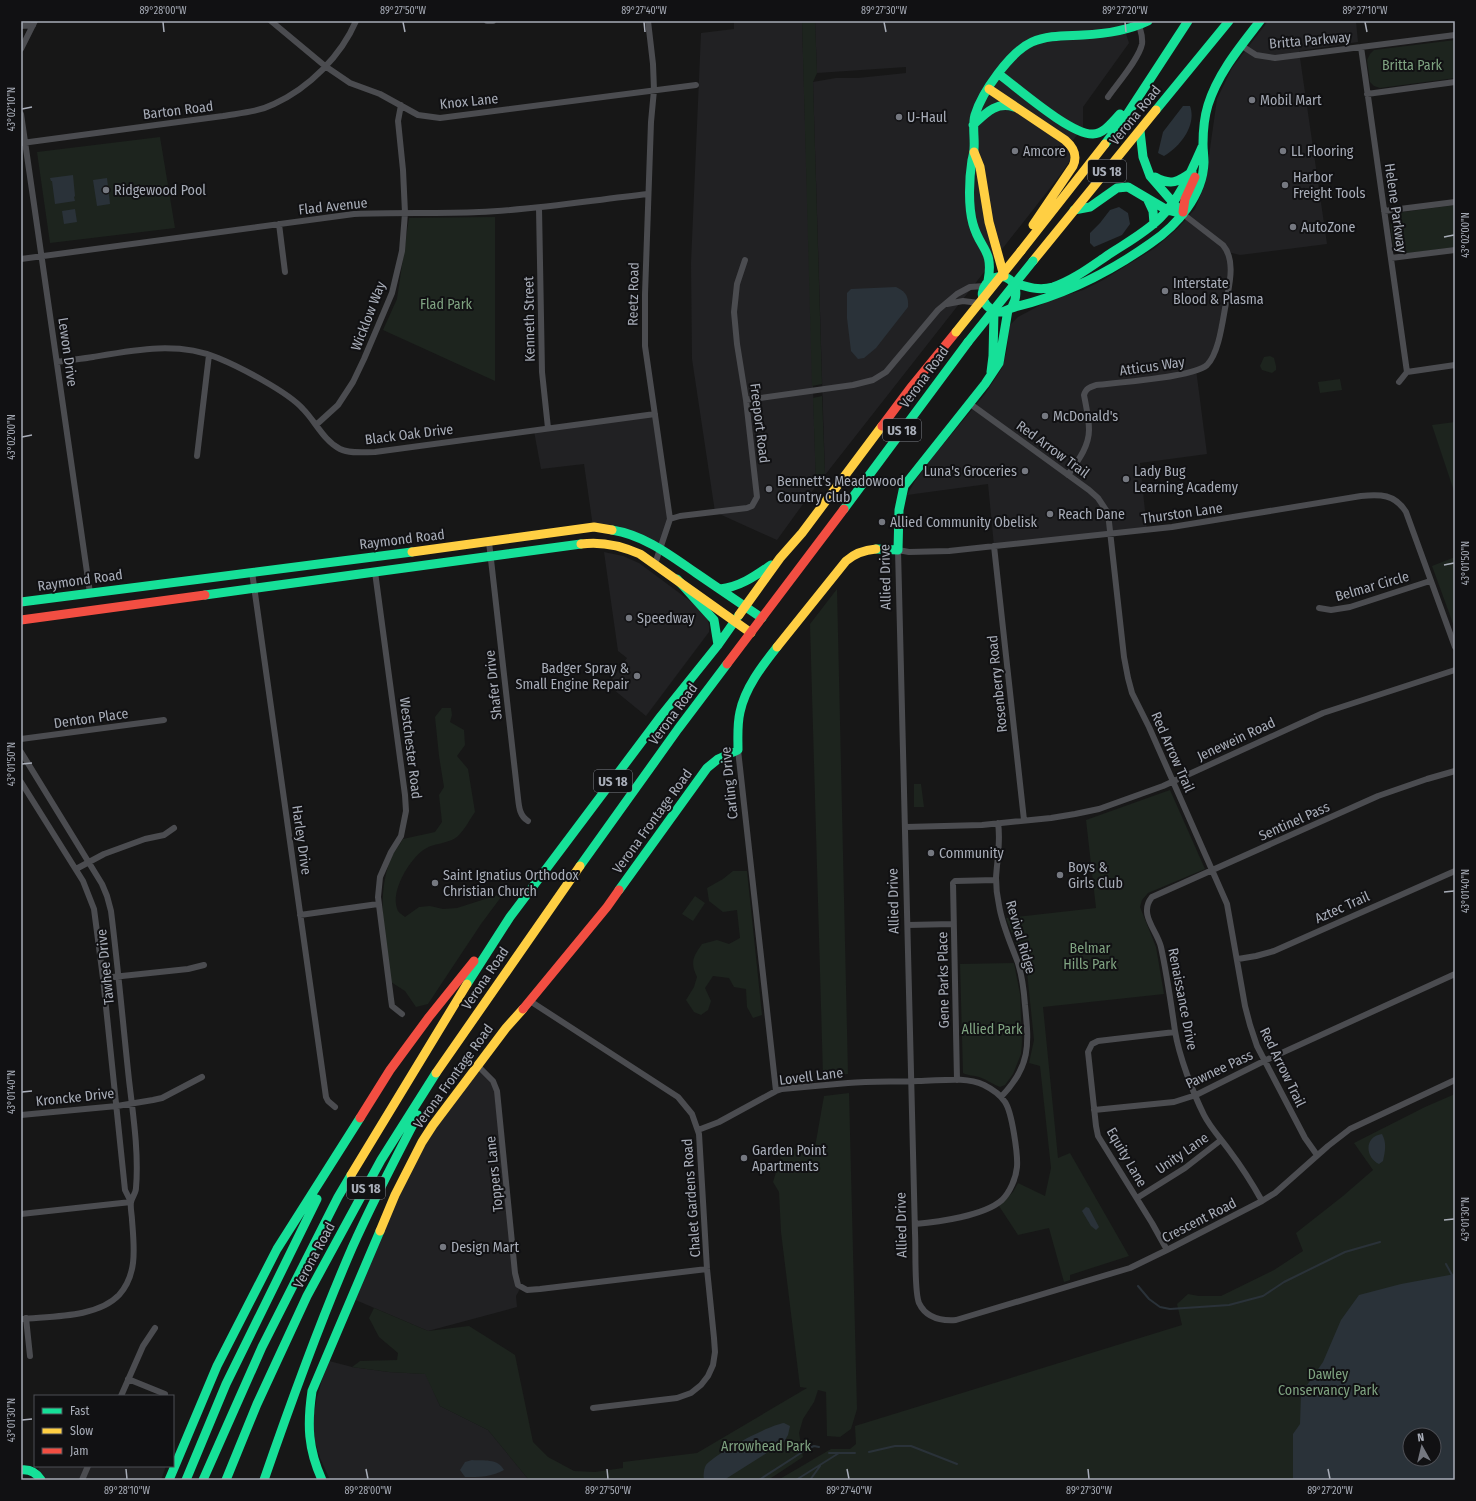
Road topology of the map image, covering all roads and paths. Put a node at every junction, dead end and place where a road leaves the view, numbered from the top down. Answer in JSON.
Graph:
{"nodes":[{"id":1,"x":271,"y":21,"type":"edge"},
{"id":2,"x":356,"y":21,"type":"edge"},
{"id":3,"x":487,"y":21,"type":"edge"},
{"id":4,"x":493,"y":21,"type":"edge"},
{"id":5,"x":648,"y":21,"type":"edge"},
{"id":6,"x":1148,"y":21,"type":"edge"},
{"id":7,"x":1188,"y":21,"type":"edge"},
{"id":8,"x":1230,"y":21,"type":"edge"},
{"id":9,"x":1260,"y":21,"type":"edge"},
{"id":10,"x":34,"y":23,"type":"edge"},
{"id":11,"x":1139,"y":25,"type":"junction"},
{"id":12,"x":21,"y":26,"type":"edge"},
{"id":13,"x":1455,"y":35,"type":"edge"},
{"id":14,"x":1242,"y":46,"type":"junction"},
{"id":15,"x":1361,"y":47,"type":"junction"},
{"id":16,"x":21,"y":49,"type":"edge"},
{"id":17,"x":325,"y":66,"type":"junction"},
{"id":18,"x":1000,"y":75,"type":"junction"},
{"id":19,"x":1455,"y":82,"type":"edge"},
{"id":20,"x":696,"y":85,"type":"dead end"},
{"id":21,"x":989,"y":89,"type":"junction"},
{"id":22,"x":654,"y":90,"type":"junction"},
{"id":23,"x":1141,"y":94,"type":"junction"},
{"id":24,"x":1367,"y":94,"type":"junction"},
{"id":25,"x":1108,"y":97,"type":"dead end"},
{"id":26,"x":400,"y":105,"type":"junction"},
{"id":27,"x":1020,"y":110,"type":"junction"},
{"id":28,"x":21,"y":114,"type":"edge"},
{"id":29,"x":973,"y":125,"type":"junction"},
{"id":30,"x":1140,"y":131,"type":"junction"},
{"id":31,"x":23,"y":143,"type":"edge"},
{"id":32,"x":1203,"y":146,"type":"junction"},
{"id":33,"x":974,"y":152,"type":"junction"},
{"id":34,"x":1196,"y":162,"type":"junction"},
{"id":35,"x":1192,"y":172,"type":"junction"},
{"id":36,"x":1150,"y":174,"type":"junction"},
{"id":37,"x":648,"y":194,"type":"junction"},
{"id":38,"x":1147,"y":198,"type":"junction"},
{"id":39,"x":1173,"y":200,"type":"junction"},
{"id":40,"x":1455,"y":202,"type":"edge"},
{"id":41,"x":539,"y":208,"type":"junction"},
{"id":42,"x":1074,"y":210,"type":"junction"},
{"id":43,"x":1167,"y":210,"type":"junction"},
{"id":44,"x":1384,"y":211,"type":"junction"},
{"id":45,"x":406,"y":212,"type":"junction"},
{"id":46,"x":1183,"y":214,"type":"junction"},
{"id":47,"x":280,"y":224,"type":"junction"},
{"id":48,"x":1154,"y":224,"type":"junction"},
{"id":49,"x":1033,"y":236,"type":"junction"},
{"id":50,"x":1455,"y":250,"type":"edge"},
{"id":51,"x":42,"y":256,"type":"junction"},
{"id":52,"x":1391,"y":258,"type":"junction"},
{"id":53,"x":21,"y":259,"type":"edge"},
{"id":54,"x":745,"y":260,"type":"dead end"},
{"id":55,"x":285,"y":272,"type":"dead end"},
{"id":56,"x":1004,"y":277,"type":"junction"},
{"id":57,"x":1014,"y":283,"type":"junction"},
{"id":58,"x":986,"y":284,"type":"junction"},
{"id":59,"x":947,"y":304,"type":"junction"},
{"id":60,"x":985,"y":304,"type":"junction"},
{"id":61,"x":1010,"y":309,"type":"junction"},
{"id":62,"x":994,"y":311,"type":"junction"},
{"id":63,"x":209,"y":355,"type":"junction"},
{"id":64,"x":56,"y":362,"type":"junction"},
{"id":65,"x":1455,"y":365,"type":"edge"},
{"id":66,"x":1407,"y":372,"type":"junction"},
{"id":67,"x":991,"y":374,"type":"junction"},
{"id":68,"x":1399,"y":382,"type":"dead end"},
{"id":69,"x":746,"y":400,"type":"junction"},
{"id":70,"x":970,"y":403,"type":"junction"},
{"id":71,"x":655,"y":414,"type":"junction"},
{"id":72,"x":316,"y":425,"type":"junction"},
{"id":73,"x":548,"y":428,"type":"junction"},
{"id":74,"x":197,"y":456,"type":"dead end"},
{"id":75,"x":1068,"y":475,"type":"junction"},
{"id":76,"x":670,"y":519,"type":"junction"},
{"id":77,"x":1111,"y":534,"type":"junction"},
{"id":78,"x":489,"y":542,"type":"junction"},
{"id":79,"x":994,"y":546,"type":"junction"},
{"id":80,"x":661,"y":549,"type":"junction"},
{"id":81,"x":898,"y":550,"type":"junction"},
{"id":82,"x":491,"y":557,"type":"junction"},
{"id":83,"x":780,"y":558,"type":"junction"},
{"id":84,"x":655,"y":564,"type":"junction"},
{"id":85,"x":252,"y":572,"type":"junction"},
{"id":86,"x":375,"y":572,"type":"junction"},
{"id":87,"x":677,"y":579,"type":"junction"},
{"id":88,"x":1430,"y":581,"type":"junction"},
{"id":89,"x":254,"y":588,"type":"junction"},
{"id":90,"x":720,"y":589,"type":"junction"},
{"id":91,"x":90,"y":593,"type":"junction"},
{"id":92,"x":21,"y":602,"type":"edge"},
{"id":93,"x":746,"y":606,"type":"junction"},
{"id":94,"x":1319,"y":608,"type":"dead end"},
{"id":95,"x":762,"y":618,"type":"junction"},
{"id":96,"x":21,"y":620,"type":"edge"},
{"id":97,"x":735,"y":621,"type":"junction"},
{"id":98,"x":751,"y":633,"type":"junction"},
{"id":99,"x":718,"y":645,"type":"junction"},
{"id":100,"x":1455,"y":647,"type":"edge"},
{"id":101,"x":1455,"y":670,"type":"edge"},
{"id":102,"x":164,"y":720,"type":"dead end"},
{"id":103,"x":21,"y":740,"type":"edge"},
{"id":104,"x":738,"y":750,"type":"junction"},
{"id":105,"x":21,"y":752,"type":"edge"},
{"id":106,"x":1455,"y":771,"type":"edge"},
{"id":107,"x":21,"y":782,"type":"edge"},
{"id":108,"x":1172,"y":782,"type":"junction"},
{"id":109,"x":1024,"y":820,"type":"junction"},
{"id":110,"x":528,"y":821,"type":"dead end"},
{"id":111,"x":998,"y":823,"type":"junction"},
{"id":112,"x":906,"y":827,"type":"junction"},
{"id":113,"x":174,"y":828,"type":"dead end"},
{"id":114,"x":89,"y":862,"type":"junction"},
{"id":115,"x":76,"y":869,"type":"junction"},
{"id":116,"x":1455,"y":870,"type":"edge"},
{"id":117,"x":1213,"y":871,"type":"junction"},
{"id":118,"x":996,"y":880,"type":"junction"},
{"id":119,"x":1147,"y":903,"type":"joint"},
{"id":120,"x":378,"y":904,"type":"junction"},
{"id":121,"x":300,"y":915,"type":"junction"},
{"id":122,"x":510,"y":917,"type":"junction"},
{"id":123,"x":953,"y":924,"type":"junction"},
{"id":124,"x":908,"y":925,"type":"junction"},
{"id":125,"x":1238,"y":959,"type":"junction"},
{"id":126,"x":204,"y":965,"type":"dead end"},
{"id":127,"x":1455,"y":974,"type":"edge"},
{"id":128,"x":118,"y":976,"type":"junction"},
{"id":129,"x":103,"y":978,"type":"junction"},
{"id":130,"x":530,"y":1000,"type":"junction"},
{"id":131,"x":402,"y":1014,"type":"dead end"},
{"id":132,"x":1175,"y":1032,"type":"junction"},
{"id":133,"x":462,"y":1036,"type":"junction"},
{"id":134,"x":1264,"y":1061,"type":"junction"},
{"id":135,"x":476,"y":1065,"type":"junction"},
{"id":136,"x":202,"y":1077,"type":"dead end"},
{"id":137,"x":957,"y":1080,"type":"junction"},
{"id":138,"x":1455,"y":1080,"type":"edge"},
{"id":139,"x":911,"y":1082,"type":"junction"},
{"id":140,"x":776,"y":1091,"type":"junction"},
{"id":141,"x":1196,"y":1095,"type":"junction"},
{"id":142,"x":1001,"y":1097,"type":"junction"},
{"id":143,"x":132,"y":1104,"type":"junction"},
{"id":144,"x":117,"y":1106,"type":"junction"},
{"id":145,"x":336,"y":1107,"type":"dead end"},
{"id":146,"x":1094,"y":1110,"type":"junction"},
{"id":147,"x":21,"y":1115,"type":"edge"},
{"id":148,"x":698,"y":1130,"type":"junction"},
{"id":149,"x":1221,"y":1140,"type":"junction"},
{"id":150,"x":344,"y":1146,"type":"junction"},
{"id":151,"x":1317,"y":1155,"type":"junction"},
{"id":152,"x":1137,"y":1198,"type":"junction"},
{"id":153,"x":1262,"y":1201,"type":"junction"},
{"id":154,"x":131,"y":1202,"type":"junction"},
{"id":155,"x":21,"y":1214,"type":"edge"},
{"id":156,"x":915,"y":1224,"type":"junction"},
{"id":157,"x":1167,"y":1250,"type":"junction"},
{"id":158,"x":707,"y":1269,"type":"junction"},
{"id":159,"x":521,"y":1288,"type":"joint"},
{"id":160,"x":927,"y":1313,"type":"joint"},
{"id":161,"x":23,"y":1318,"type":"edge"},
{"id":162,"x":155,"y":1328,"type":"dead end"},
{"id":163,"x":30,"y":1356,"type":"dead end"},
{"id":164,"x":128,"y":1379,"type":"junction"},
{"id":165,"x":165,"y":1394,"type":"dead end"},
{"id":166,"x":121,"y":1395,"type":"edge"},
{"id":167,"x":594,"y":1408,"type":"dead end"},
{"id":168,"x":88,"y":1467,"type":"edge"},
{"id":169,"x":22,"y":1469,"type":"edge"},
{"id":170,"x":42,"y":1480,"type":"edge"},
{"id":171,"x":82,"y":1480,"type":"edge"},
{"id":172,"x":169,"y":1480,"type":"edge"},
{"id":173,"x":186,"y":1480,"type":"edge"},
{"id":174,"x":203,"y":1480,"type":"edge"},
{"id":175,"x":228,"y":1480,"type":"edge"},
{"id":176,"x":264,"y":1480,"type":"edge"},
{"id":177,"x":322,"y":1480,"type":"edge"}],
"edges":[{"from":1,"to":17,"type":"street","name":"Knox Lane"},
{"from":2,"to":17,"type":"street","name":"Barton Road"},
{"from":3,"to":4,"type":"street"},
{"from":5,"to":22,"type":"street","name":"Reetz Road"},
{"from":6,"to":11,"type":"main road"},
{"from":7,"to":23,"type":"main road","name":"Verona Road","number":"US 18"},
{"from":8,"to":30,"type":"main road","name":"Verona Road","number":"US 18"},
{"from":9,"to":14,"type":"main road"},
{"from":10,"to":12,"type":"street"},
{"from":10,"to":16,"type":"street"},
{"from":11,"to":18,"type":"main road"},
{"from":11,"to":25,"type":"street"},
{"from":13,"to":15,"type":"street","name":"Britta Parkway"},
{"from":14,"to":15,"type":"street","name":"Britta Parkway"},
{"from":14,"to":32,"type":"main road"},
{"from":15,"to":24,"type":"street","name":"Helene Parkway"},
{"from":17,"to":26,"type":"street","name":"Knox Lane"},
{"from":17,"to":31,"type":"street","name":"Barton Road"},
{"from":18,"to":21,"type":"main road"},
{"from":18,"to":23,"type":"main road"},
{"from":19,"to":24,"type":"street"},
{"from":20,"to":22,"type":"street","name":"Knox Lane"},
{"from":21,"to":27,"type":"main road"},
{"from":21,"to":29,"type":"main road"},
{"from":22,"to":26,"type":"street","name":"Knox Lane"},
{"from":22,"to":37,"type":"street","name":"Reetz Road"},
{"from":23,"to":49,"type":"main road","name":"Verona Road","number":"US 18"},
{"from":24,"to":44,"type":"street","name":"Helene Parkway"},
{"from":26,"to":45,"type":"street","name":"Wicklow Way"},
{"from":27,"to":29,"type":"main road"},
{"from":27,"to":49,"type":"main road"},
{"from":28,"to":31,"type":"street","name":"Lewon Drive"},
{"from":29,"to":33,"type":"main road"},
{"from":30,"to":36,"type":"main road"},
{"from":30,"to":42,"type":"main road","name":"Verona Road","number":"US 18"},
{"from":31,"to":51,"type":"street","name":"Lewon Drive"},
{"from":32,"to":34,"type":"main road"},
{"from":32,"to":46,"type":"main road"},
{"from":33,"to":56,"type":"main road"},
{"from":33,"to":58,"type":"main road"},
{"from":34,"to":35,"type":"main road"},
{"from":34,"to":46,"type":"main road"},
{"from":35,"to":36,"type":"main road"},
{"from":35,"to":39,"type":"main road"},
{"from":36,"to":39,"type":"main road"},
{"from":37,"to":41,"type":"street","name":"Flad Avenue"},
{"from":37,"to":71,"type":"street","name":"Reetz Road"},
{"from":38,"to":42,"type":"main road"},
{"from":38,"to":43,"type":"main road"},
{"from":38,"to":48,"type":"main road"},
{"from":39,"to":43,"type":"main road"},
{"from":39,"to":46,"type":"main road"},
{"from":40,"to":44,"type":"street"},
{"from":41,"to":45,"type":"street","name":"Flad Avenue"},
{"from":41,"to":73,"type":"street","name":"Kenneth Street"},
{"from":42,"to":95,"type":"main road","name":"Verona Road","number":"US 18","bridge":true},
{"from":43,"to":46,"type":"main road"},
{"from":43,"to":48,"type":"main road"},
{"from":44,"to":52,"type":"street","name":"Helene Parkway"},
{"from":45,"to":47,"type":"street","name":"Flad Avenue"},
{"from":45,"to":72,"type":"street","name":"Wicklow Way"},
{"from":46,"to":61,"type":"main road"},
{"from":46,"to":75,"type":"street","name":"Atticus Way"},
{"from":47,"to":51,"type":"street","name":"Flad Avenue"},
{"from":47,"to":55,"type":"street"},
{"from":48,"to":57,"type":"main road"},
{"from":49,"to":83,"type":"main road","name":"Verona Road","number":"US 18","bridge":true},
{"from":50,"to":52,"type":"street"},
{"from":51,"to":53,"type":"street","name":"Flad Avenue"},
{"from":51,"to":64,"type":"street","name":"Lewon Drive"},
{"from":52,"to":66,"type":"street","name":"Helene Parkway"},
{"from":54,"to":69,"type":"street","name":"Freeport Road"},
{"from":56,"to":57,"type":"main road"},
{"from":56,"to":58,"type":"main road"},
{"from":57,"to":61,"type":"main road"},
{"from":58,"to":59,"type":"street"},
{"from":58,"to":60,"type":"main road"},
{"from":59,"to":60,"type":"street"},
{"from":59,"to":69,"type":"street"},
{"from":60,"to":62,"type":"main road"},
{"from":61,"to":62,"type":"main road"},
{"from":61,"to":67,"type":"main road"},
{"from":62,"to":67,"type":"main road"},
{"from":63,"to":64,"type":"street","name":"Black Oak Drive"},
{"from":63,"to":72,"type":"street","name":"Black Oak Drive"},
{"from":63,"to":74,"type":"street"},
{"from":64,"to":91,"type":"street","name":"Lewon Drive"},
{"from":65,"to":66,"type":"street"},
{"from":66,"to":68,"type":"street"},
{"from":67,"to":70,"type":"main road"},
{"from":69,"to":76,"type":"street","name":"Freeport Road"},
{"from":70,"to":75,"type":"street","name":"Red Arrow Trail"},
{"from":70,"to":81,"type":"main road","name":"Allied Drive"},
{"from":71,"to":73,"type":"street","name":"Black Oak Drive"},
{"from":71,"to":76,"type":"street","name":"Reetz Road"},
{"from":72,"to":73,"type":"street","name":"Black Oak Drive"},
{"from":75,"to":77,"type":"street","name":"Red Arrow Trail"},
{"from":76,"to":80,"type":"street","name":"Reetz Road"},
{"from":77,"to":79,"type":"street","name":"Thurston Lane"},
{"from":77,"to":88,"type":"street","name":"Thurston Lane"},
{"from":77,"to":108,"type":"street","name":"Red Arrow Trail"},
{"from":78,"to":80,"type":"main road","name":"Raymond Road"},
{"from":78,"to":82,"type":"street","name":"Shafer Drive"},
{"from":78,"to":85,"type":"main road","name":"Raymond Road"},
{"from":79,"to":81,"type":"street","name":"Thurston Lane"},
{"from":79,"to":109,"type":"street","name":"Rosenberry Road"},
{"from":80,"to":84,"type":"street","name":"Reetz Road"},
{"from":80,"to":90,"type":"main road","name":"Raymond Road"},
{"from":81,"to":104,"type":"main road","name":"Carling Drive"},
{"from":81,"to":112,"type":"street","name":"Allied Drive"},
{"from":82,"to":84,"type":"main road","name":"Raymond Road"},
{"from":82,"to":86,"type":"main road","name":"Raymond Road"},
{"from":82,"to":110,"type":"street","name":"Shafer Drive"},
{"from":83,"to":90,"type":"main road"},
{"from":83,"to":93,"type":"main road","name":"Verona Road","number":"US 18"},
{"from":84,"to":87,"type":"main road","name":"Raymond Road"},
{"from":85,"to":89,"type":"street","name":"Harley Drive"},
{"from":85,"to":91,"type":"main road","name":"Raymond Road"},
{"from":86,"to":89,"type":"main road","name":"Raymond Road"},
{"from":86,"to":120,"type":"street","name":"Westchester Road"},
{"from":87,"to":97,"type":"main road","name":"Raymond Road"},
{"from":87,"to":99,"type":"main road"},
{"from":88,"to":94,"type":"street","name":"Belmar Circle"},
{"from":88,"to":100,"type":"street"},
{"from":89,"to":96,"type":"main road","name":"Raymond Road"},
{"from":89,"to":121,"type":"street","name":"Harley Drive"},
{"from":90,"to":93,"type":"main road","name":"Raymond Road"},
{"from":91,"to":92,"type":"main road","name":"Raymond Road"},
{"from":93,"to":95,"type":"main road","name":"Raymond Road"},
{"from":93,"to":97,"type":"main road","name":"Verona Road","number":"US 18"},
{"from":95,"to":98,"type":"main road","name":"Verona Road","number":"US 18"},
{"from":97,"to":98,"type":"main road","name":"Raymond Road"},
{"from":97,"to":99,"type":"main road","name":"Verona Road","number":"US 18"},
{"from":98,"to":133,"type":"main road","name":"Verona Road","number":"US 18"},
{"from":99,"to":122,"type":"main road","name":"Verona Road","number":"US 18"},
{"from":101,"to":108,"type":"street","name":"Jenewein Road"},
{"from":102,"to":103,"type":"street","name":"Denton Place"},
{"from":104,"to":130,"type":"main road","name":"Verona Frontage Road"},
{"from":104,"to":140,"type":"street","name":"Carling Drive"},
{"from":105,"to":114,"type":"street","name":"Tawhee Drive"},
{"from":106,"to":117,"type":"street","name":"Sentinel Pass"},
{"from":107,"to":115,"type":"street","name":"Tawhee Drive"},
{"from":108,"to":109,"type":"street","name":"Jenewein Road"},
{"from":108,"to":117,"type":"street","name":"Red Arrow Trail"},
{"from":109,"to":111,"type":"street","name":"Jenewein Road"},
{"from":111,"to":112,"type":"street","name":"Jenewein Road"},
{"from":111,"to":118,"type":"street","name":"Revival Ridge"},
{"from":112,"to":124,"type":"street","name":"Allied Drive"},
{"from":113,"to":114,"type":"street"},
{"from":114,"to":115,"type":"street"},
{"from":114,"to":128,"type":"street","name":"Tawhee Drive"},
{"from":115,"to":129,"type":"street","name":"Tawhee Drive"},
{"from":116,"to":125,"type":"street","name":"Aztec Trail"},
{"from":117,"to":119,"type":"street","name":"Sentinel Pass"},
{"from":117,"to":125,"type":"street","name":"Red Arrow Trail"},
{"from":118,"to":123,"type":"street","name":"Gene Parks Place"},
{"from":118,"to":142,"type":"street","name":"Revival Ridge"},
{"from":119,"to":132,"type":"street","name":"Renaissance Drive"},
{"from":120,"to":121,"type":"street"},
{"from":120,"to":131,"type":"street","name":"Westchester Road"},
{"from":121,"to":145,"type":"street","name":"Harley Drive"},
{"from":122,"to":150,"type":"main road"},
{"from":122,"to":174,"type":"main road","name":"Verona Road","number":"US 18"},
{"from":123,"to":124,"type":"street"},
{"from":123,"to":137,"type":"street","name":"Gene Parks Place"},
{"from":124,"to":139,"type":"street","name":"Allied Drive"},
{"from":125,"to":134,"type":"street","name":"Red Arrow Trail"},
{"from":126,"to":128,"type":"street"},
{"from":127,"to":134,"type":"street","name":"Pawnee Pass"},
{"from":128,"to":129,"type":"street"},
{"from":128,"to":143,"type":"street","name":"Tawhee Drive"},
{"from":129,"to":144,"type":"street","name":"Tawhee Drive"},
{"from":130,"to":135,"type":"main road","name":"Verona Frontage Road"},
{"from":130,"to":148,"type":"street","name":"Chalet Gardens Road"},
{"from":132,"to":141,"type":"street","name":"Renaissance Drive"},
{"from":132,"to":146,"type":"street","name":"Equity Lane"},
{"from":133,"to":175,"type":"main road","name":"Verona Road","number":"US 18"},
{"from":133,"to":176,"type":"main road"},
{"from":134,"to":141,"type":"street","name":"Pawnee Pass"},
{"from":134,"to":151,"type":"street","name":"Red Arrow Trail"},
{"from":135,"to":159,"type":"street","name":"Toppers Lane"},
{"from":135,"to":177,"type":"main road","name":"Verona Frontage Road"},
{"from":136,"to":143,"type":"street","name":"Kroncke Drive"},
{"from":137,"to":139,"type":"street","name":"Lovell Lane"},
{"from":137,"to":142,"type":"street","name":"Lovell Lane"},
{"from":138,"to":151,"type":"street","name":"Crescent Road"},
{"from":139,"to":140,"type":"street","name":"Lovell Lane"},
{"from":139,"to":156,"type":"street","name":"Allied Drive"},
{"from":140,"to":148,"type":"street","name":"Lovell Lane"},
{"from":141,"to":146,"type":"street","name":"Pawnee Pass"},
{"from":141,"to":149,"type":"street","name":"Renaissance Drive"},
{"from":142,"to":156,"type":"street"},
{"from":143,"to":144,"type":"street","name":"Kroncke Drive"},
{"from":143,"to":154,"type":"street","name":"Tawhee Drive"},
{"from":144,"to":147,"type":"street","name":"Kroncke Drive"},
{"from":144,"to":154,"type":"street","name":"Tawhee Drive"},
{"from":146,"to":152,"type":"street","name":"Equity Lane"},
{"from":148,"to":158,"type":"street","name":"Chalet Gardens Road"},
{"from":149,"to":152,"type":"street","name":"Unity Lane"},
{"from":149,"to":153,"type":"street","name":"Renaissance Drive"},
{"from":150,"to":172,"type":"main road"},
{"from":150,"to":173,"type":"main road"},
{"from":151,"to":153,"type":"street","name":"Crescent Road"},
{"from":152,"to":157,"type":"street","name":"Equity Lane"},
{"from":153,"to":157,"type":"street","name":"Crescent Road"},
{"from":154,"to":155,"type":"street"},
{"from":154,"to":161,"type":"street","name":"Tawhee Drive"},
{"from":156,"to":160,"type":"street","name":"Allied Drive"},
{"from":157,"to":160,"type":"street","name":"Crescent Road"},
{"from":158,"to":159,"type":"street","name":"Chalet Gardens Road"},
{"from":158,"to":167,"type":"street"},
{"from":161,"to":163,"type":"street"},
{"from":162,"to":164,"type":"street"},
{"from":164,"to":165,"type":"street"},
{"from":164,"to":166,"type":"street"},
{"from":168,"to":171,"type":"street"},
{"from":169,"to":170,"type":"main road"}]}
